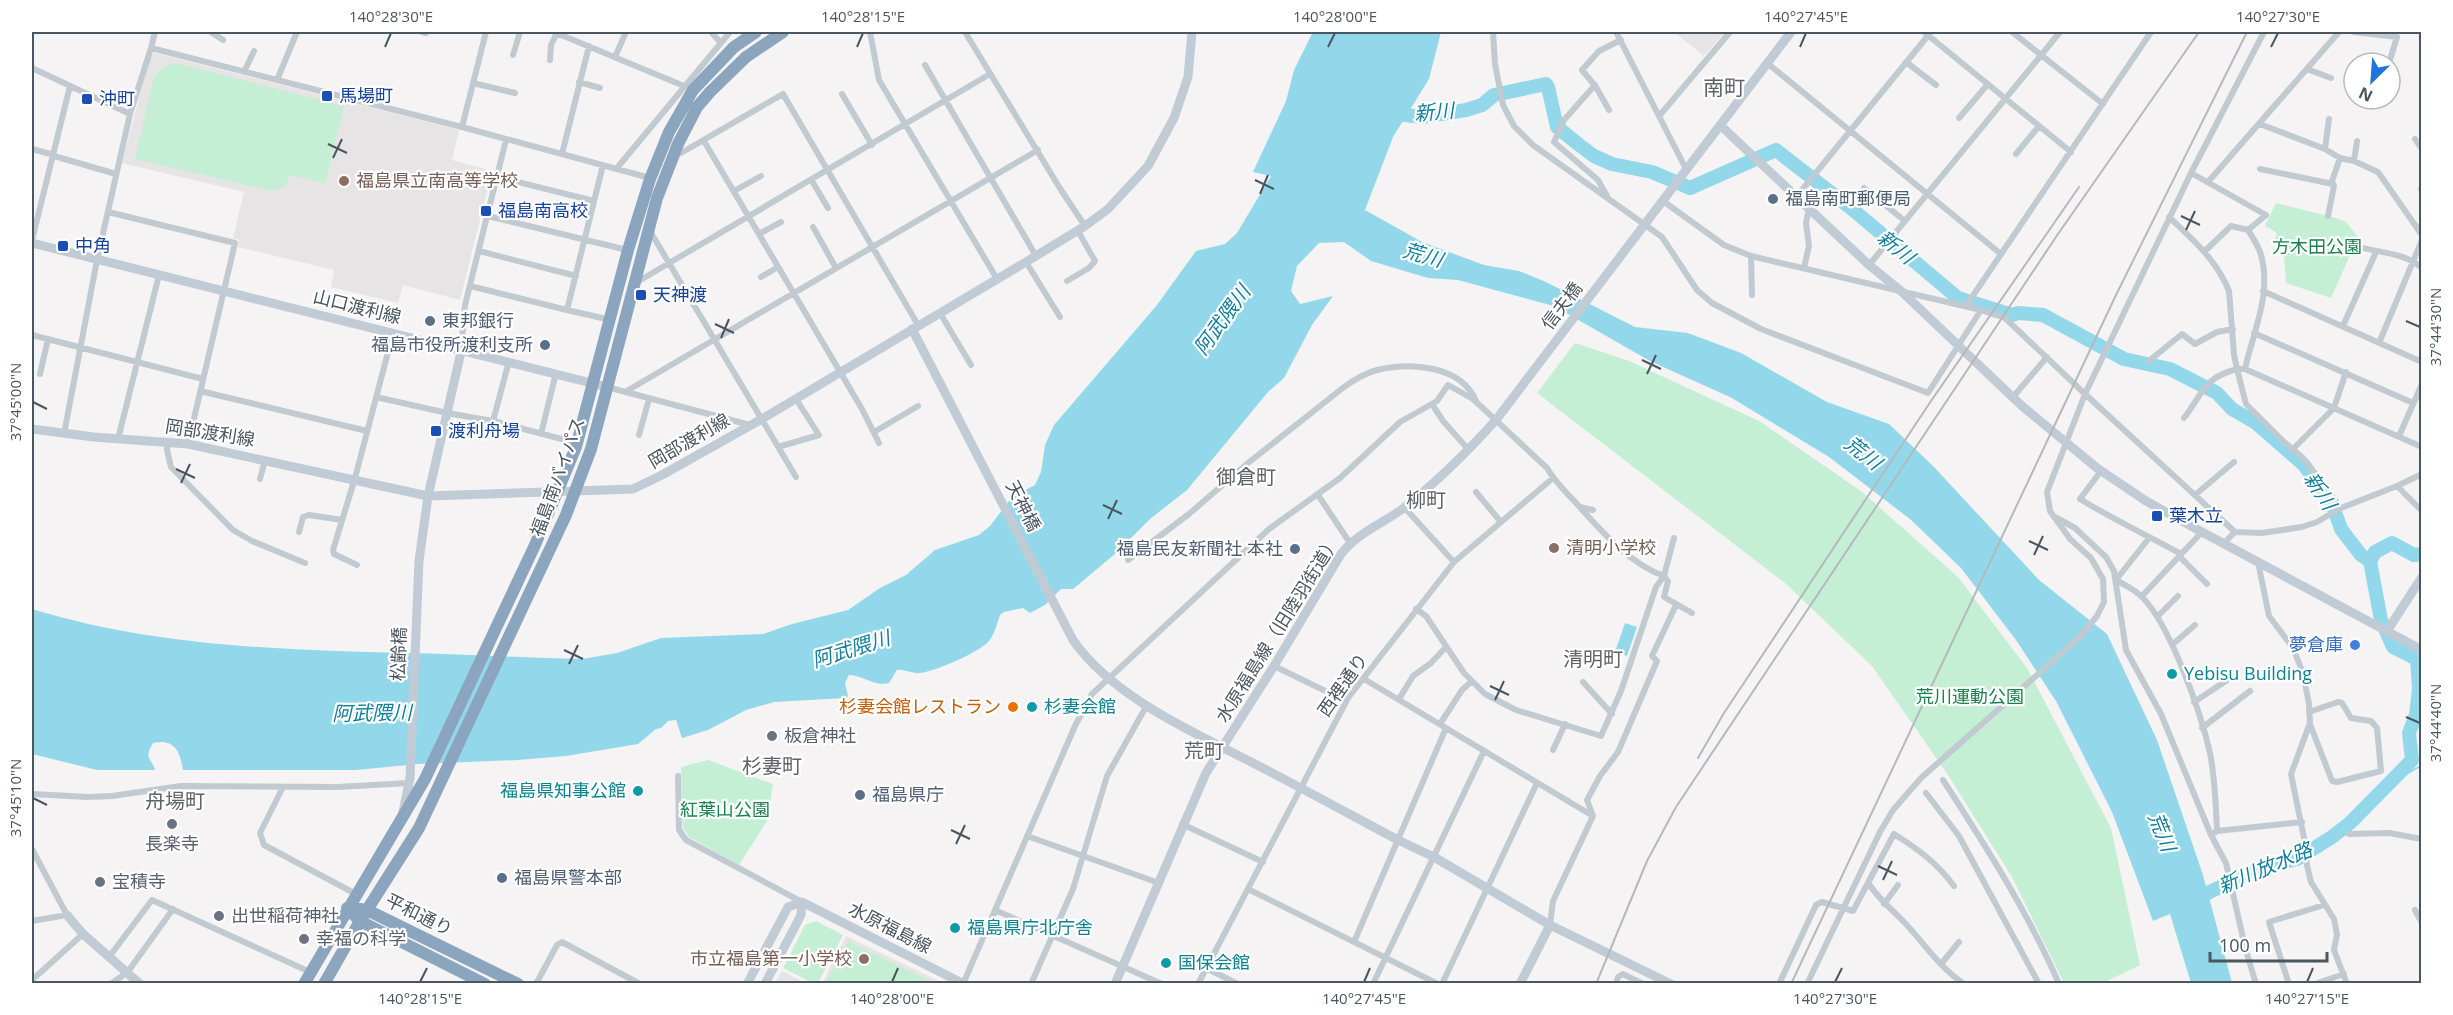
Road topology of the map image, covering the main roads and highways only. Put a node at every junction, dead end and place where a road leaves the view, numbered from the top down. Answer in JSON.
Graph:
{"nodes":[{"id":1,"x":756,"y":32,"type":"edge"},
{"id":2,"x":783,"y":32,"type":"edge"},
{"id":3,"x":1192,"y":32,"type":"edge"},
{"id":4,"x":1791,"y":32,"type":"edge"},
{"id":5,"x":1720,"y":125,"type":"junction"},
{"id":6,"x":32,"y":242,"type":"edge"},
{"id":7,"x":915,"y":327,"type":"junction"},
{"id":8,"x":461,"y":352,"type":"junction"},
{"id":9,"x":594,"y":384,"type":"junction"},
{"id":10,"x":607,"y":387,"type":"junction"},
{"id":11,"x":1505,"y":408,"type":"joint"},
{"id":12,"x":32,"y":429,"type":"edge"},
{"id":13,"x":428,"y":496,"type":"junction"},
{"id":14,"x":2421,"y":577,"type":"edge"},
{"id":15,"x":2389,"y":627,"type":"junction"},
{"id":16,"x":2421,"y":650,"type":"edge"},
{"id":17,"x":1223,"y":747,"type":"junction"},
{"id":18,"x":401,"y":821,"type":"junction"},
{"id":19,"x":802,"y":902,"type":"junction"},
{"id":20,"x":347,"y":908,"type":"junction"},
{"id":21,"x":367,"y":910,"type":"junction"},
{"id":22,"x":67,"y":915,"type":"road end"},
{"id":23,"x":360,"y":921,"type":"junction"},
{"id":24,"x":1550,"y":925,"type":"junction"},
{"id":25,"x":307,"y":978,"type":"edge"},
{"id":26,"x":329,"y":982,"type":"edge"},
{"id":27,"x":963,"y":983,"type":"edge"},
{"id":28,"x":140,"y":984,"type":"edge"},
{"id":29,"x":485,"y":984,"type":"edge"},
{"id":30,"x":518,"y":984,"type":"edge"},
{"id":31,"x":747,"y":984,"type":"edge"},
{"id":32,"x":765,"y":984,"type":"edge"},
{"id":33,"x":1115,"y":984,"type":"edge"},
{"id":34,"x":1520,"y":984,"type":"edge"},
{"id":35,"x":1671,"y":984,"type":"edge"}],
"edges":[{"from":1,"to":9,"type":"highway","name":"福島南バイパス"},
{"from":2,"to":10,"type":"highway","name":"福島南バイパス"},
{"from":3,"to":7,"type":"main road","name":"岡部渡利線"},
{"from":4,"to":5,"type":"main road"},
{"from":5,"to":11,"type":"main road","name":"信夫橋"},
{"from":5,"to":15,"type":"main road"},
{"from":6,"to":8,"type":"main road","name":"山口渡利線"},
{"from":7,"to":13,"type":"main road","name":"岡部渡利線"},
{"from":7,"to":17,"type":"main road","name":"天神橋"},
{"from":8,"to":9,"type":"main road","name":"山口渡利線"},
{"from":8,"to":13,"type":"main road"},
{"from":9,"to":10,"type":"main road","name":"山口渡利線"},
{"from":9,"to":18,"type":"highway","name":"福島南バイパス"},
{"from":10,"to":21,"type":"highway","name":"福島南バイパス"},
{"from":11,"to":17,"type":"main road","name":"水原福島線（旧陸羽街道）"},
{"from":12,"to":13,"type":"main road","name":"岡部渡利線"},
{"from":13,"to":18,"type":"main road","name":"松齢橋"},
{"from":14,"to":15,"type":"main road"},
{"from":15,"to":16,"type":"main road"},
{"from":17,"to":24,"type":"main road","name":"天神橋"},
{"from":17,"to":33,"type":"main road","name":"水原福島線（旧陸羽街道）"},
{"from":18,"to":20,"type":"highway","name":"福島南バイパス"},
{"from":19,"to":27,"type":"main road","name":"水原福島線"},
{"from":19,"to":31,"type":"main road"},
{"from":19,"to":32,"type":"main road"},
{"from":20,"to":21,"type":"highway","name":"平和通り"},
{"from":20,"to":23,"type":"highway","name":"平和通り"},
{"from":20,"to":25,"type":"highway","name":"福島南バイパス"},
{"from":21,"to":23,"type":"highway","name":"福島南バイパス"},
{"from":21,"to":30,"type":"highway","name":"平和通り"},
{"from":22,"to":28,"type":"main road"},
{"from":23,"to":26,"type":"highway","name":"福島南バイパス"},
{"from":23,"to":29,"type":"highway","name":"平和通り"},
{"from":24,"to":34,"type":"main road"},
{"from":24,"to":35,"type":"main road","name":"天神橋"}]}
